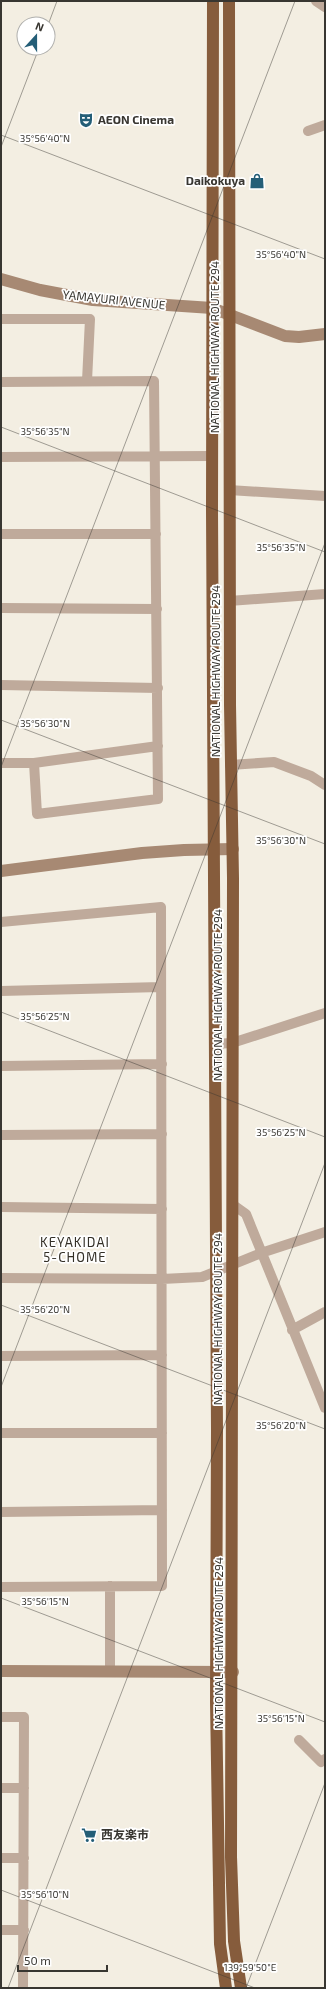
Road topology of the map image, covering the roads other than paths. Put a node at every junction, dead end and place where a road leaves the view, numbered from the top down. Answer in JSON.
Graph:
{"nodes":[{"id":1,"x":213,"y":1,"type":"edge"},
{"id":2,"x":229,"y":1,"type":"edge"},
{"id":3,"x":316,"y":1,"type":"edge"},
{"id":4,"x":325,"y":7,"type":"edge"},
{"id":5,"x":325,"y":125,"type":"edge"},
{"id":6,"x":308,"y":132,"type":"dead end"},
{"id":7,"x":1,"y":279,"type":"edge"},
{"id":8,"x":212,"y":308,"type":"junction"},
{"id":9,"x":228,"y":314,"type":"junction"},
{"id":10,"x":1,"y":318,"type":"edge"},
{"id":11,"x":325,"y":334,"type":"edge"},
{"id":12,"x":87,"y":381,"type":"junction"},
{"id":13,"x":1,"y":382,"type":"edge"},
{"id":14,"x":155,"y":456,"type":"junction"},
{"id":15,"x":212,"y":456,"type":"junction"},
{"id":16,"x":1,"y":457,"type":"edge"},
{"id":17,"x":229,"y":490,"type":"junction"},
{"id":18,"x":325,"y":496,"type":"edge"},
{"id":19,"x":1,"y":534,"type":"edge"},
{"id":20,"x":156,"y":534,"type":"junction"},
{"id":21,"x":325,"y":586,"type":"edge"},
{"id":22,"x":325,"y":594,"type":"edge"},
{"id":23,"x":229,"y":601,"type":"junction"},
{"id":24,"x":1,"y":608,"type":"edge"},
{"id":25,"x":157,"y":609,"type":"junction"},
{"id":26,"x":1,"y":685,"type":"edge"},
{"id":27,"x":158,"y":688,"type":"junction"},
{"id":28,"x":158,"y":746,"type":"junction"},
{"id":29,"x":1,"y":763,"type":"edge"},
{"id":30,"x":34,"y":763,"type":"junction"},
{"id":31,"x":230,"y":765,"type":"junction"},
{"id":32,"x":325,"y":785,"type":"edge"},
{"id":33,"x":213,"y":849,"type":"junction"},
{"id":34,"x":233,"y":849,"type":"junction"},
{"id":35,"x":1,"y":871,"type":"edge"},
{"id":36,"x":1,"y":922,"type":"edge"},
{"id":37,"x":162,"y":987,"type":"junction"},
{"id":38,"x":1,"y":991,"type":"edge"},
{"id":39,"x":325,"y":1013,"type":"edge"},
{"id":40,"x":232,"y":1043,"type":"junction"},
{"id":41,"x":214,"y":1044,"type":"junction"},
{"id":42,"x":162,"y":1064,"type":"junction"},
{"id":43,"x":1,"y":1066,"type":"edge"},
{"id":44,"x":162,"y":1134,"type":"junction"},
{"id":45,"x":1,"y":1135,"type":"edge"},
{"id":46,"x":232,"y":1204,"type":"junction"},
{"id":47,"x":1,"y":1207,"type":"edge"},
{"id":48,"x":162,"y":1209,"type":"junction"},
{"id":49,"x":325,"y":1232,"type":"edge"},
{"id":50,"x":260,"y":1253,"type":"junction"},
{"id":51,"x":233,"y":1264,"type":"junction"},
{"id":52,"x":216,"y":1272,"type":"junction"},
{"id":53,"x":1,"y":1278,"type":"edge"},
{"id":54,"x":162,"y":1279,"type":"junction"},
{"id":55,"x":325,"y":1312,"type":"edge"},
{"id":56,"x":292,"y":1330,"type":"junction"},
{"id":57,"x":162,"y":1355,"type":"junction"},
{"id":58,"x":1,"y":1356,"type":"edge"},
{"id":59,"x":325,"y":1408,"type":"edge"},
{"id":60,"x":1,"y":1433,"type":"edge"},
{"id":61,"x":162,"y":1433,"type":"junction"},
{"id":62,"x":162,"y":1510,"type":"junction"},
{"id":63,"x":1,"y":1512,"type":"edge"},
{"id":64,"x":110,"y":1586,"type":"junction"},
{"id":65,"x":1,"y":1587,"type":"edge"},
{"id":66,"x":1,"y":1671,"type":"edge"},
{"id":67,"x":110,"y":1671,"type":"junction"},
{"id":68,"x":216,"y":1672,"type":"junction"},
{"id":69,"x":233,"y":1672,"type":"junction"},
{"id":70,"x":1,"y":1717,"type":"edge"},
{"id":71,"x":299,"y":1740,"type":"dead end"},
{"id":72,"x":325,"y":1760,"type":"edge"},
{"id":73,"x":1,"y":1788,"type":"edge"},
{"id":74,"x":24,"y":1788,"type":"junction"},
{"id":75,"x":1,"y":1858,"type":"edge"},
{"id":76,"x":24,"y":1858,"type":"junction"},
{"id":77,"x":1,"y":1930,"type":"edge"},
{"id":78,"x":24,"y":1930,"type":"junction"},
{"id":79,"x":23,"y":1988,"type":"edge"},
{"id":80,"x":226,"y":1988,"type":"edge"},
{"id":81,"x":241,"y":1988,"type":"edge"}],
"edges":[{"from":1,"to":8,"type":"highway","name":"NATIONAL HIGHWAY ROUTE 294"},
{"from":2,"to":9,"type":"highway","name":"NATIONAL HIGHWAY ROUTE 294"},
{"from":3,"to":4,"type":"street"},
{"from":5,"to":6,"type":"street"},
{"from":7,"to":8,"type":"street","name":"YAMAYURI AVENUE"},
{"from":8,"to":9,"type":"street","name":"YAMAYURI AVENUE"},
{"from":8,"to":15,"type":"highway","name":"NATIONAL HIGHWAY ROUTE 294"},
{"from":9,"to":11,"type":"street","name":"YAMAYURI AVENUE"},
{"from":9,"to":17,"type":"highway","name":"NATIONAL HIGHWAY ROUTE 294"},
{"from":10,"to":12,"type":"street"},
{"from":12,"to":13,"type":"street"},
{"from":12,"to":14,"type":"street"},
{"from":14,"to":15,"type":"street"},
{"from":14,"to":16,"type":"street"},
{"from":14,"to":20,"type":"street"},
{"from":15,"to":33,"type":"highway","name":"NATIONAL HIGHWAY ROUTE 294"},
{"from":17,"to":18,"type":"street"},
{"from":17,"to":23,"type":"highway","name":"NATIONAL HIGHWAY ROUTE 294"},
{"from":19,"to":20,"type":"street"},
{"from":20,"to":25,"type":"street"},
{"from":21,"to":22,"type":"street"},
{"from":22,"to":23,"type":"street"},
{"from":23,"to":31,"type":"highway","name":"NATIONAL HIGHWAY ROUTE 294"},
{"from":24,"to":25,"type":"street"},
{"from":25,"to":27,"type":"street"},
{"from":26,"to":27,"type":"street"},
{"from":27,"to":28,"type":"street"},
{"from":28,"to":30,"type":"street"},
{"from":28,"to":30,"type":"street"},
{"from":29,"to":30,"type":"street"},
{"from":31,"to":32,"type":"street"},
{"from":31,"to":34,"type":"highway","name":"NATIONAL HIGHWAY ROUTE 294"},
{"from":33,"to":34,"type":"street"},
{"from":33,"to":35,"type":"street"},
{"from":33,"to":41,"type":"highway","name":"NATIONAL HIGHWAY ROUTE 294"},
{"from":34,"to":40,"type":"highway","name":"NATIONAL HIGHWAY ROUTE 294"},
{"from":36,"to":37,"type":"street"},
{"from":37,"to":38,"type":"street"},
{"from":37,"to":42,"type":"street"},
{"from":39,"to":40,"type":"street"},
{"from":40,"to":41,"type":"street"},
{"from":40,"to":46,"type":"highway","name":"NATIONAL HIGHWAY ROUTE 294"},
{"from":41,"to":52,"type":"highway","name":"NATIONAL HIGHWAY ROUTE 294"},
{"from":42,"to":43,"type":"street"},
{"from":42,"to":44,"type":"street"},
{"from":44,"to":45,"type":"street"},
{"from":44,"to":48,"type":"street"},
{"from":46,"to":50,"type":"street"},
{"from":46,"to":51,"type":"highway","name":"NATIONAL HIGHWAY ROUTE 294"},
{"from":47,"to":48,"type":"street"},
{"from":48,"to":54,"type":"street"},
{"from":49,"to":50,"type":"street"},
{"from":50,"to":51,"type":"street"},
{"from":50,"to":56,"type":"street"},
{"from":51,"to":52,"type":"street"},
{"from":51,"to":69,"type":"highway","name":"NATIONAL HIGHWAY ROUTE 294"},
{"from":52,"to":54,"type":"street"},
{"from":52,"to":68,"type":"highway","name":"NATIONAL HIGHWAY ROUTE 294"},
{"from":53,"to":54,"type":"street"},
{"from":54,"to":57,"type":"street"},
{"from":55,"to":56,"type":"street"},
{"from":56,"to":59,"type":"street"},
{"from":57,"to":58,"type":"street"},
{"from":57,"to":61,"type":"street"},
{"from":60,"to":61,"type":"street"},
{"from":61,"to":62,"type":"street"},
{"from":62,"to":63,"type":"street"},
{"from":62,"to":64,"type":"street"},
{"from":64,"to":65,"type":"street"},
{"from":64,"to":67,"type":"street"},
{"from":66,"to":67,"type":"street"},
{"from":67,"to":68,"type":"street"},
{"from":68,"to":69,"type":"street"},
{"from":68,"to":80,"type":"highway","name":"NATIONAL HIGHWAY ROUTE 294"},
{"from":69,"to":81,"type":"highway","name":"NATIONAL HIGHWAY ROUTE 294"},
{"from":70,"to":74,"type":"street"},
{"from":71,"to":72,"type":"street"},
{"from":73,"to":74,"type":"street"},
{"from":74,"to":76,"type":"street"},
{"from":75,"to":76,"type":"street"},
{"from":76,"to":78,"type":"street"},
{"from":77,"to":78,"type":"street"},
{"from":78,"to":79,"type":"street"}]}
